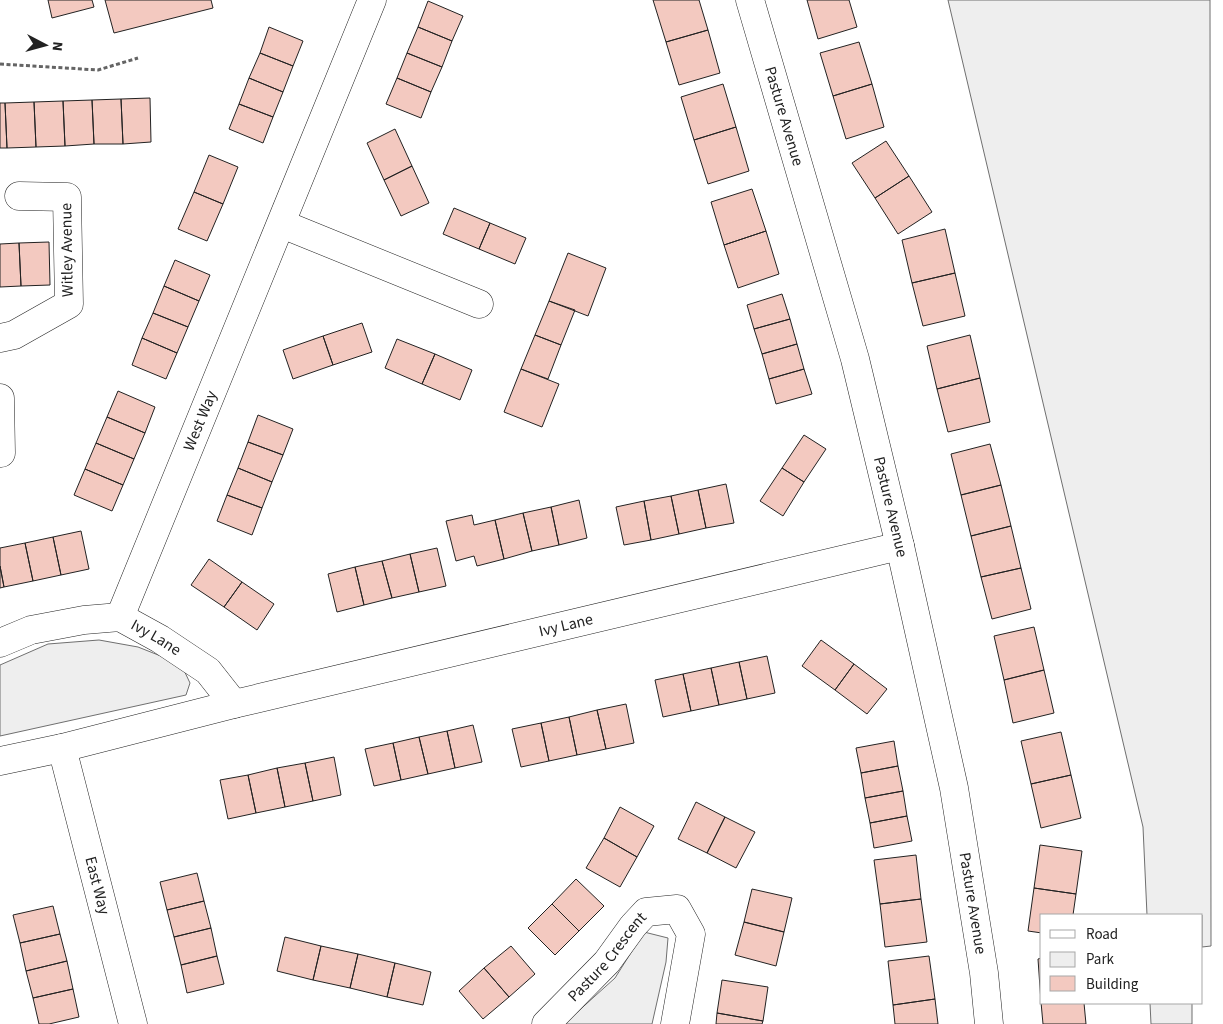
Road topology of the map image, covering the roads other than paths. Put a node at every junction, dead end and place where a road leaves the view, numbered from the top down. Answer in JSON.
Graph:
{"nodes":[{"id":1,"x":372,"y":0,"type":"edge"},
{"id":2,"x":750,"y":0,"type":"edge"},
{"id":3,"x":19,"y":196,"type":"dead end"},
{"id":4,"x":282,"y":224,"type":"junction"},
{"id":5,"x":478,"y":304,"type":"dead end"},
{"id":6,"x":0,"y":338,"type":"edge"},
{"id":7,"x":0,"y":398,"type":"edge"},
{"id":8,"x":1,"y":453,"type":"edge"},
{"id":9,"x":900,"y":546,"type":"junction"},
{"id":10,"x":120,"y":617,"type":"junction"},
{"id":11,"x":0,"y":644,"type":"edge"},
{"id":12,"x":234,"y":704,"type":"junction"},
{"id":13,"x":62,"y":748,"type":"junction"},
{"id":14,"x":0,"y":761,"type":"edge"},
{"id":15,"x":133,"y":1024,"type":"edge"},
{"id":16,"x":546,"y":1024,"type":"edge"},
{"id":17,"x":676,"y":1024,"type":"edge"},
{"id":18,"x":989,"y":1024,"type":"edge"}],
"edges":[{"from":1,"to":4,"type":"street","name":"West Way"},
{"from":2,"to":9,"type":"street","name":"Pasture Avenue"},
{"from":3,"to":6,"type":"street","name":"Witley Avenue"},
{"from":4,"to":5,"type":"street"},
{"from":4,"to":10,"type":"street","name":"West Way"},
{"from":7,"to":8,"type":"street"},
{"from":9,"to":12,"type":"street","name":"Ivy Lane"},
{"from":9,"to":18,"type":"street","name":"Pasture Avenue"},
{"from":10,"to":11,"type":"street","name":"Ivy Lane"},
{"from":10,"to":12,"type":"street","name":"Ivy Lane"},
{"from":12,"to":13,"type":"street","name":"Ivy Lane"},
{"from":13,"to":14,"type":"street","name":"Ivy Lane"},
{"from":13,"to":15,"type":"street","name":"East Way"},
{"from":16,"to":17,"type":"street","name":"Pasture Crescent"}]}
